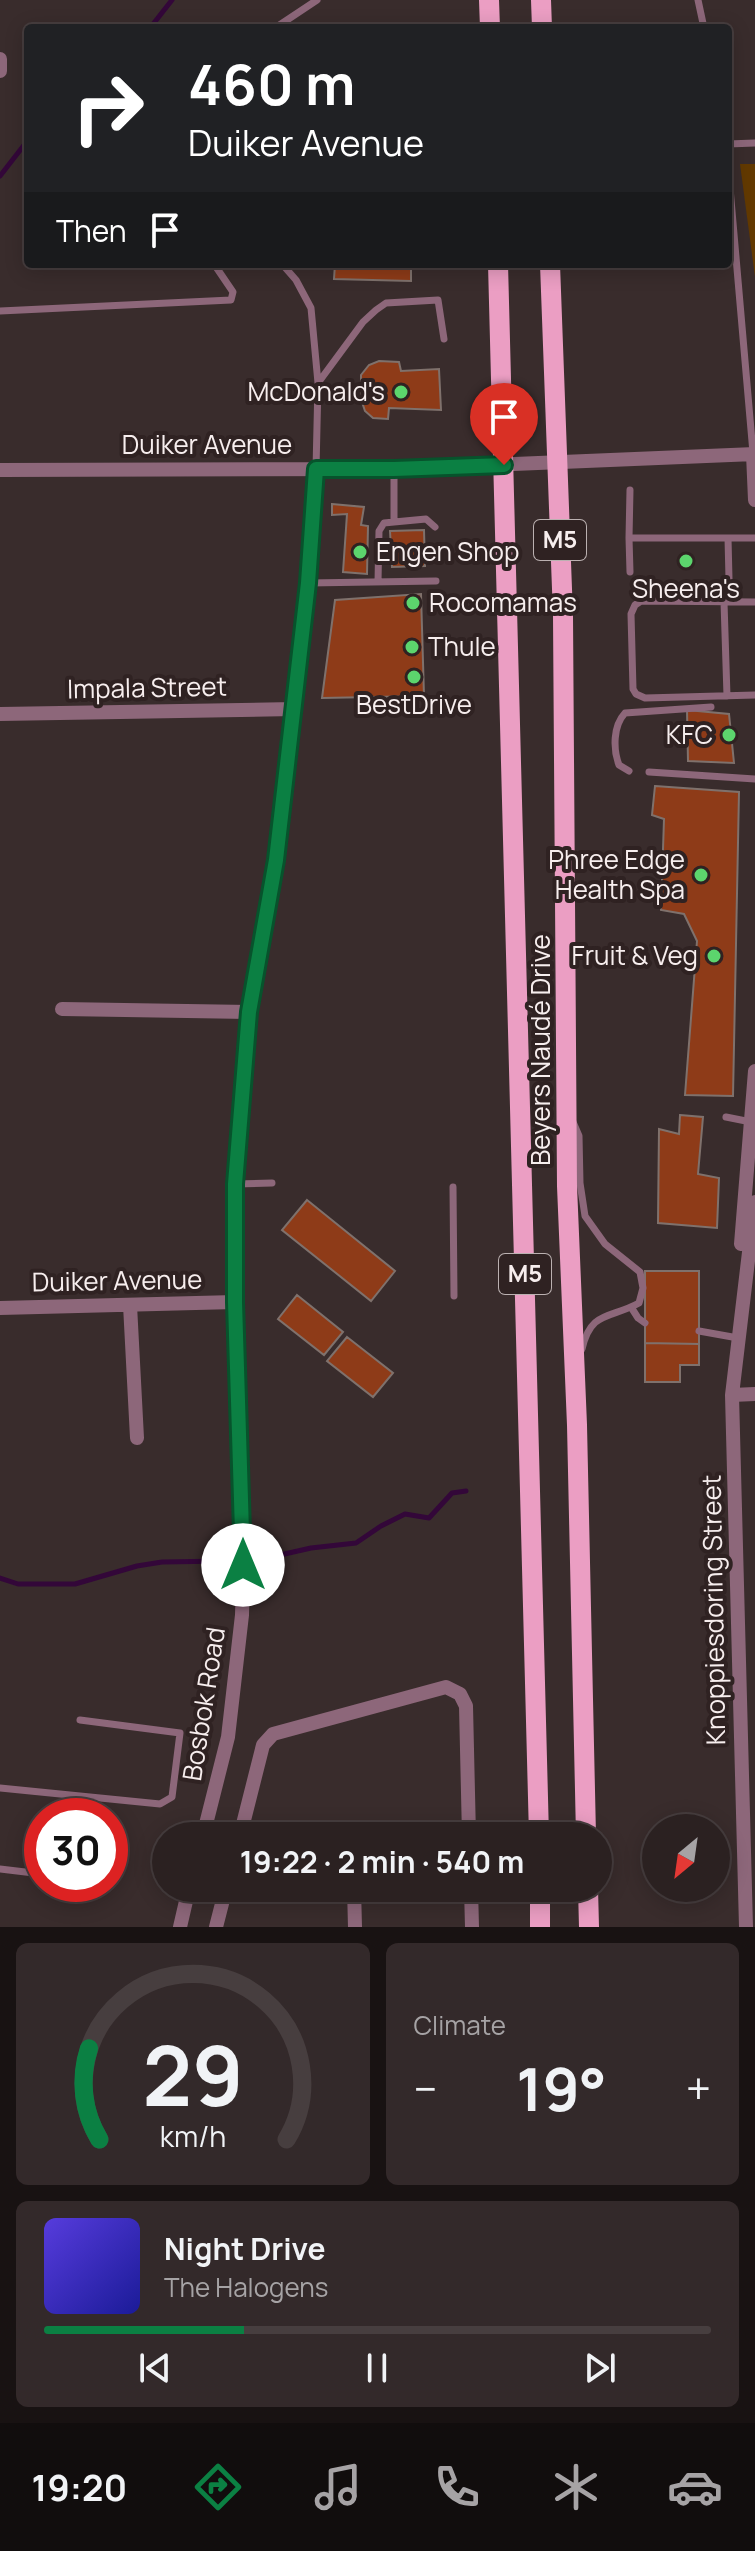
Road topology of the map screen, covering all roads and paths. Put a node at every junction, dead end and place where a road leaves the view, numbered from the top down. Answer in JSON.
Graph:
{"nodes":[{"id":1,"x":317,"y":0,"type":"edge"},
{"id":2,"x":489,"y":0,"type":"edge"},
{"id":3,"x":541,"y":0,"type":"edge"},
{"id":4,"x":698,"y":0,"type":"edge"},
{"id":5,"x":281,"y":24,"type":"edge"},
{"id":6,"x":490,"y":24,"type":"edge"},
{"id":7,"x":542,"y":24,"type":"edge"},
{"id":8,"x":703,"y":24,"type":"edge"},
{"id":9,"x":0,"y":59,"type":"edge"},
{"id":10,"x":0,"y":71,"type":"edge"},
{"id":11,"x":755,"y":143,"type":"edge"},
{"id":12,"x":732,"y":144,"type":"edge"},
{"id":13,"x":732,"y":209,"type":"edge"},
{"id":14,"x":217,"y":268,"type":"edge"},
{"id":15,"x":286,"y":268,"type":"edge"},
{"id":16,"x":498,"y":268,"type":"edge"},
{"id":17,"x":550,"y":268,"type":"edge"},
{"id":18,"x":0,"y":311,"type":"edge"},
{"id":19,"x":444,"y":339,"type":"dead end"},
{"id":20,"x":318,"y":383,"type":"junction"},
{"id":21,"x":754,"y":454,"type":"edge"},
{"id":22,"x":558,"y":464,"type":"junction"},
{"id":23,"x":504,"y":465,"type":"junction"},
{"id":24,"x":316,"y":469,"type":"junction"},
{"id":25,"x":394,"y":469,"type":"junction"},
{"id":26,"x":0,"y":470,"type":"edge"},
{"id":27,"x":630,"y":490,"type":"dead end"},
{"id":28,"x":755,"y":500,"type":"edge"},
{"id":29,"x":394,"y":522,"type":"junction"},
{"id":30,"x":435,"y":527,"type":"dead end"},
{"id":31,"x":629,"y":538,"type":"junction"},
{"id":32,"x":728,"y":538,"type":"junction"},
{"id":33,"x":755,"y":538,"type":"edge"},
{"id":34,"x":630,"y":572,"type":"dead end"},
{"id":35,"x":729,"y":579,"type":"dead end"},
{"id":36,"x":436,"y":581,"type":"dead end"},
{"id":37,"x":378,"y":582,"type":"junction"},
{"id":38,"x":308,"y":583,"type":"junction"},
{"id":39,"x":724,"y":602,"type":"junction"},
{"id":40,"x":755,"y":602,"type":"edge"},
{"id":41,"x":755,"y":695,"type":"edge"},
{"id":42,"x":727,"y":696,"type":"junction"},
{"id":43,"x":711,"y":707,"type":"dead end"},
{"id":44,"x":294,"y":709,"type":"junction"},
{"id":45,"x":0,"y":714,"type":"edge"},
{"id":46,"x":629,"y":771,"type":"dead end"},
{"id":47,"x":649,"y":772,"type":"dead end"},
{"id":48,"x":755,"y":779,"type":"edge"},
{"id":49,"x":62,"y":1009,"type":"dead end"},
{"id":50,"x":249,"y":1012,"type":"junction"},
{"id":51,"x":755,"y":1071,"type":"edge"},
{"id":52,"x":567,"y":1109,"type":"junction"},
{"id":53,"x":726,"y":1117,"type":"dead end"},
{"id":54,"x":752,"y":1122,"type":"edge"},
{"id":55,"x":272,"y":1183,"type":"dead end"},
{"id":56,"x":235,"y":1184,"type":"junction"},
{"id":57,"x":453,"y":1187,"type":"dead end"},
{"id":58,"x":755,"y":1202,"type":"edge"},
{"id":59,"x":748,"y":1283,"type":"edge"},
{"id":60,"x":454,"y":1296,"type":"dead end"},
{"id":61,"x":235,"y":1302,"type":"junction"},
{"id":62,"x":130,"y":1305,"type":"junction"},
{"id":63,"x":631,"y":1307,"type":"junction"},
{"id":64,"x":0,"y":1308,"type":"edge"},
{"id":65,"x":645,"y":1323,"type":"dead end"},
{"id":66,"x":699,"y":1331,"type":"dead end"},
{"id":67,"x":738,"y":1338,"type":"junction"},
{"id":68,"x":575,"y":1386,"type":"junction"},
{"id":69,"x":755,"y":1394,"type":"edge"},
{"id":70,"x":732,"y":1395,"type":"junction"},
{"id":71,"x":137,"y":1438,"type":"dead end"},
{"id":72,"x":747,"y":1647,"type":"edge"},
{"id":73,"x":80,"y":1720,"type":"dead end"},
{"id":74,"x":0,"y":1788,"type":"edge"},
{"id":75,"x":207,"y":1822,"type":"edge"},
{"id":76,"x":244,"y":1822,"type":"edge"},
{"id":77,"x":469,"y":1822,"type":"edge"},
{"id":78,"x":539,"y":1822,"type":"edge"},
{"id":79,"x":586,"y":1822,"type":"edge"},
{"id":80,"x":0,"y":1869,"type":"edge"},
{"id":81,"x":24,"y":1872,"type":"edge"},
{"id":82,"x":750,"y":1896,"type":"edge"},
{"id":83,"x":186,"y":1902,"type":"edge"},
{"id":84,"x":222,"y":1902,"type":"edge"},
{"id":85,"x":354,"y":1902,"type":"edge"},
{"id":86,"x":471,"y":1902,"type":"edge"},
{"id":87,"x":540,"y":1902,"type":"edge"},
{"id":88,"x":588,"y":1902,"type":"edge"},
{"id":89,"x":180,"y":1927,"type":"edge"},
{"id":90,"x":216,"y":1927,"type":"edge"},
{"id":91,"x":355,"y":1927,"type":"edge"},
{"id":92,"x":472,"y":1927,"type":"edge"},
{"id":93,"x":540,"y":1927,"type":"edge"},
{"id":94,"x":589,"y":1927,"type":"edge"},
{"id":95,"x":746,"y":1927,"type":"edge"}],
"edges":[{"from":1,"to":5,"type":"lane"},
{"from":2,"to":6,"type":"main road"},
{"from":3,"to":7,"type":"main road"},
{"from":4,"to":8,"type":"lane"},
{"from":9,"to":10,"type":"street"},
{"from":11,"to":12,"type":"lane"},
{"from":13,"to":21,"type":"lane"},
{"from":14,"to":18,"type":"lane"},
{"from":15,"to":20,"type":"lane","name":"Bosbok Road"},
{"from":16,"to":23,"type":"main road","name":"Beyers Naudé Drive","number":"M5"},
{"from":17,"to":22,"type":"main road","name":"Beyers Naudé Drive","number":"M5"},
{"from":19,"to":20,"type":"lane"},
{"from":20,"to":24,"type":"lane","name":"Bosbok Road"},
{"from":21,"to":22,"type":"street","name":"Duiker Avenue"},
{"from":21,"to":28,"type":"street"},
{"from":22,"to":23,"type":"street","name":"Duiker Avenue"},
{"from":22,"to":52,"type":"main road","name":"Beyers Naudé Drive","number":"M5"},
{"from":23,"to":25,"type":"street","name":"Duiker Avenue"},
{"from":23,"to":78,"type":"main road","name":"Beyers Naudé Drive","number":"M5"},
{"from":24,"to":25,"type":"street","name":"Duiker Avenue"},
{"from":24,"to":26,"type":"street","name":"Duiker Avenue"},
{"from":24,"to":38,"type":"street","name":"Bosbok Road"},
{"from":25,"to":29,"type":"lane"},
{"from":27,"to":31,"type":"lane"},
{"from":29,"to":30,"type":"lane"},
{"from":29,"to":37,"type":"lane"},
{"from":31,"to":32,"type":"lane"},
{"from":31,"to":34,"type":"lane"},
{"from":32,"to":33,"type":"lane"},
{"from":32,"to":35,"type":"lane"},
{"from":36,"to":37,"type":"lane"},
{"from":37,"to":38,"type":"lane"},
{"from":38,"to":44,"type":"street","name":"Bosbok Road"},
{"from":39,"to":40,"type":"lane"},
{"from":39,"to":42,"type":"lane"},
{"from":39,"to":42,"type":"lane"},
{"from":41,"to":42,"type":"lane"},
{"from":43,"to":46,"type":"lane"},
{"from":44,"to":45,"type":"street","name":"Impala Street"},
{"from":44,"to":50,"type":"street","name":"Bosbok Road"},
{"from":47,"to":48,"type":"lane"},
{"from":49,"to":50,"type":"street"},
{"from":50,"to":56,"type":"street","name":"Bosbok Road"},
{"from":51,"to":54,"type":"street","name":"Knoppiesdoring Street"},
{"from":52,"to":63,"type":"lane"},
{"from":52,"to":68,"type":"main road","name":"Beyers Naudé Drive","number":"M5"},
{"from":53,"to":54,"type":"lane"},
{"from":54,"to":59,"type":"street","name":"Knoppiesdoring Street"},
{"from":55,"to":56,"type":"lane"},
{"from":56,"to":61,"type":"street","name":"Bosbok Road"},
{"from":57,"to":60,"type":"lane"},
{"from":58,"to":59,"type":"street","name":"Knoppiesdoring Street"},
{"from":59,"to":67,"type":"street","name":"Knoppiesdoring Street"},
{"from":61,"to":62,"type":"street","name":"Duiker Avenue"},
{"from":61,"to":75,"type":"street","name":"Bosbok Road"},
{"from":62,"to":64,"type":"street","name":"Duiker Avenue"},
{"from":62,"to":71,"type":"street"},
{"from":63,"to":65,"type":"lane"},
{"from":63,"to":68,"type":"lane"},
{"from":66,"to":67,"type":"lane"},
{"from":67,"to":70,"type":"street","name":"Knoppiesdoring Street"},
{"from":68,"to":79,"type":"main road","name":"Beyers Naudé Drive","number":"M5"},
{"from":69,"to":70,"type":"street"},
{"from":70,"to":72,"type":"street","name":"Knoppiesdoring Street"},
{"from":72,"to":82,"type":"street","name":"Knoppiesdoring Street"},
{"from":73,"to":74,"type":"lane"},
{"from":76,"to":77,"type":"street"},
{"from":80,"to":81,"type":"lane"},
{"from":82,"to":95,"type":"street","name":"Knoppiesdoring Street"},
{"from":83,"to":89,"type":"street"},
{"from":84,"to":90,"type":"street"},
{"from":85,"to":91,"type":"street"},
{"from":86,"to":92,"type":"street"},
{"from":87,"to":93,"type":"main road"},
{"from":88,"to":94,"type":"main road"}]}
